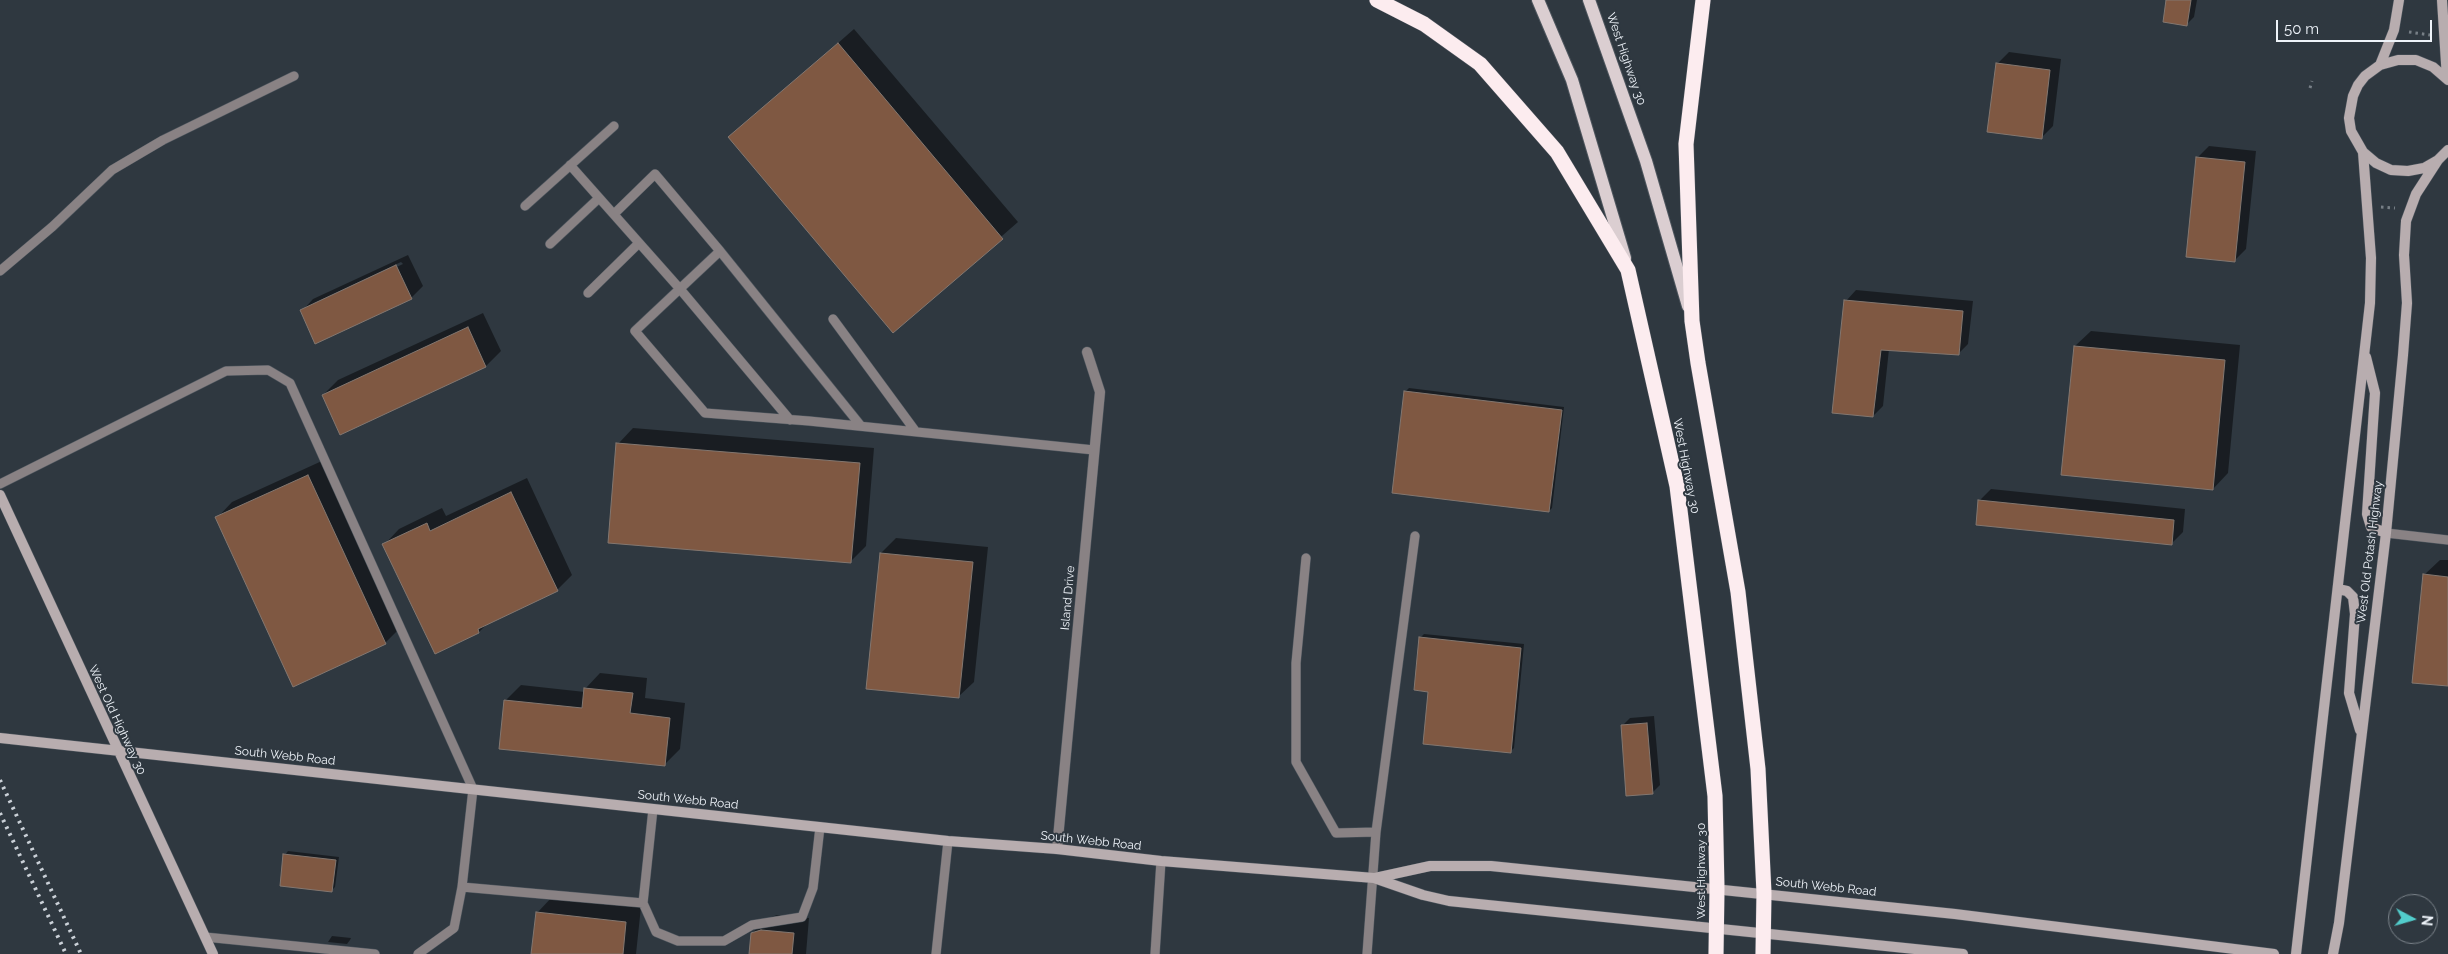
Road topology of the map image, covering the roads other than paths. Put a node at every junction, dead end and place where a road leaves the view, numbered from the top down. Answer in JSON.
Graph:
{"nodes":[{"id":1,"x":1377,"y":0,"type":"edge"},
{"id":2,"x":1538,"y":0,"type":"edge"},
{"id":3,"x":1589,"y":0,"type":"edge"},
{"id":4,"x":1703,"y":0,"type":"edge"},
{"id":5,"x":2399,"y":0,"type":"edge"},
{"id":6,"x":2442,"y":0,"type":"edge"},
{"id":7,"x":2380,"y":65,"type":"junction"},
{"id":8,"x":294,"y":76,"type":"dead end"},
{"id":9,"x":2448,"y":79,"type":"edge"},
{"id":10,"x":614,"y":126,"type":"dead end"},
{"id":11,"x":2448,"y":150,"type":"edge"},
{"id":12,"x":2363,"y":152,"type":"junction"},
{"id":13,"x":2438,"y":160,"type":"junction"},
{"id":14,"x":570,"y":165,"type":"junction"},
{"id":15,"x":599,"y":198,"type":"junction"},
{"id":16,"x":525,"y":206,"type":"dead end"},
{"id":17,"x":614,"y":214,"type":"junction"},
{"id":18,"x":639,"y":243,"type":"junction"},
{"id":19,"x":550,"y":244,"type":"dead end"},
{"id":20,"x":720,"y":251,"type":"junction"},
{"id":21,"x":1628,"y":270,"type":"junction"},
{"id":22,"x":0,"y":271,"type":"edge"},
{"id":23,"x":680,"y":289,"type":"junction"},
{"id":24,"x":588,"y":293,"type":"dead end"},
{"id":25,"x":833,"y":319,"type":"dead end"},
{"id":26,"x":1692,"y":321,"type":"junction"},
{"id":27,"x":2364,"y":351,"type":"junction"},
{"id":28,"x":1087,"y":352,"type":"dead end"},
{"id":29,"x":790,"y":420,"type":"junction"},
{"id":30,"x":861,"y":426,"type":"junction"},
{"id":31,"x":916,"y":432,"type":"junction"},
{"id":32,"x":1094,"y":450,"type":"junction"},
{"id":33,"x":0,"y":484,"type":"edge"},
{"id":34,"x":0,"y":495,"type":"edge"},
{"id":35,"x":2386,"y":534,"type":"junction"},
{"id":36,"x":1415,"y":536,"type":"dead end"},
{"id":37,"x":2448,"y":540,"type":"edge"},
{"id":38,"x":1306,"y":558,"type":"dead end"},
{"id":39,"x":2338,"y":589,"type":"junction"},
{"id":40,"x":2361,"y":734,"type":"junction"},
{"id":41,"x":0,"y":738,"type":"edge"},
{"id":42,"x":118,"y":751,"type":"junction"},
{"id":43,"x":473,"y":789,"type":"junction"},
{"id":44,"x":653,"y":809,"type":"junction"},
{"id":45,"x":820,"y":827,"type":"junction"},
{"id":46,"x":1376,"y":832,"type":"junction"},
{"id":47,"x":948,"y":841,"type":"junction"},
{"id":48,"x":1057,"y":849,"type":"junction"},
{"id":49,"x":1161,"y":861,"type":"junction"},
{"id":50,"x":1374,"y":878,"type":"junction"},
{"id":51,"x":462,"y":887,"type":"junction"},
{"id":52,"x":1717,"y":889,"type":"junction"},
{"id":53,"x":1764,"y":893,"type":"junction"},
{"id":54,"x":643,"y":903,"type":"junction"},
{"id":55,"x":1716,"y":929,"type":"junction"},
{"id":56,"x":1763,"y":933,"type":"junction"},
{"id":57,"x":205,"y":937,"type":"junction"},
{"id":58,"x":213,"y":954,"type":"edge"},
{"id":59,"x":375,"y":954,"type":"edge"},
{"id":60,"x":418,"y":954,"type":"edge"},
{"id":61,"x":936,"y":954,"type":"edge"},
{"id":62,"x":1155,"y":954,"type":"edge"},
{"id":63,"x":1366,"y":954,"type":"edge"},
{"id":64,"x":1716,"y":954,"type":"edge"},
{"id":65,"x":1763,"y":954,"type":"edge"},
{"id":66,"x":1963,"y":954,"type":"edge"},
{"id":67,"x":2274,"y":954,"type":"edge"},
{"id":68,"x":2296,"y":954,"type":"edge"},
{"id":69,"x":2333,"y":954,"type":"edge"}],
"edges":[{"from":1,"to":21,"type":"highway"},
{"from":2,"to":21,"type":"main road","name":"West Highway 30"},
{"from":3,"to":26,"type":"main road","name":"West Highway 30"},
{"from":4,"to":26,"type":"highway"},
{"from":5,"to":7,"type":"street"},
{"from":6,"to":9,"type":"street"},
{"from":7,"to":9,"type":"street"},
{"from":7,"to":12,"type":"street"},
{"from":8,"to":22,"type":"lane"},
{"from":10,"to":14,"type":"lane"},
{"from":11,"to":13,"type":"street"},
{"from":12,"to":13,"type":"street"},
{"from":12,"to":27,"type":"street"},
{"from":13,"to":35,"type":"street","name":"West Old Potash Highway"},
{"from":14,"to":15,"type":"lane"},
{"from":14,"to":16,"type":"lane"},
{"from":15,"to":17,"type":"lane"},
{"from":15,"to":19,"type":"lane"},
{"from":17,"to":18,"type":"lane"},
{"from":17,"to":20,"type":"lane"},
{"from":18,"to":23,"type":"lane"},
{"from":18,"to":24,"type":"lane"},
{"from":20,"to":23,"type":"lane"},
{"from":20,"to":30,"type":"lane"},
{"from":21,"to":52,"type":"highway","name":"West Highway 30"},
{"from":23,"to":29,"type":"lane"},
{"from":23,"to":29,"type":"lane"},
{"from":25,"to":31,"type":"lane"},
{"from":26,"to":53,"type":"highway","name":"West Highway 30"},
{"from":27,"to":35,"type":"street"},
{"from":27,"to":39,"type":"street"},
{"from":28,"to":32,"type":"street","name":"Island Drive"},
{"from":29,"to":30,"type":"lane"},
{"from":30,"to":31,"type":"lane"},
{"from":31,"to":32,"type":"lane"},
{"from":32,"to":48,"type":"street","name":"Island Drive"},
{"from":33,"to":43,"type":"lane"},
{"from":34,"to":42,"type":"street","name":"West Old Highway 30"},
{"from":35,"to":37,"type":"lane"},
{"from":35,"to":40,"type":"street","name":"West Old Potash Highway"},
{"from":36,"to":46,"type":"lane"},
{"from":38,"to":46,"type":"lane"},
{"from":39,"to":40,"type":"street"},
{"from":39,"to":68,"type":"street"},
{"from":40,"to":69,"type":"street","name":"West Old Potash Highway"},
{"from":41,"to":42,"type":"street","name":"South Webb Road"},
{"from":42,"to":43,"type":"street","name":"South Webb Road"},
{"from":42,"to":57,"type":"street","name":"West Old Highway 30"},
{"from":43,"to":44,"type":"street","name":"South Webb Road"},
{"from":43,"to":51,"type":"lane"},
{"from":44,"to":45,"type":"street","name":"South Webb Road"},
{"from":44,"to":54,"type":"lane"},
{"from":45,"to":47,"type":"street","name":"South Webb Road"},
{"from":45,"to":54,"type":"lane"},
{"from":46,"to":50,"type":"lane"},
{"from":47,"to":48,"type":"street","name":"South Webb Road"},
{"from":47,"to":61,"type":"lane"},
{"from":48,"to":49,"type":"street","name":"South Webb Road"},
{"from":49,"to":50,"type":"street","name":"South Webb Road"},
{"from":49,"to":62,"type":"lane"},
{"from":50,"to":52,"type":"street","name":"South Webb Road"},
{"from":50,"to":55,"type":"street","name":"South Webb Road"},
{"from":50,"to":63,"type":"lane"},
{"from":51,"to":54,"type":"lane"},
{"from":51,"to":60,"type":"lane"},
{"from":52,"to":53,"type":"street","name":"South Webb Road"},
{"from":52,"to":55,"type":"highway","name":"West Highway 30"},
{"from":53,"to":56,"type":"highway","name":"West Highway 30"},
{"from":53,"to":67,"type":"street","name":"South Webb Road"},
{"from":55,"to":56,"type":"street","name":"South Webb Road"},
{"from":55,"to":64,"type":"highway","name":"West Highway 30"},
{"from":56,"to":65,"type":"highway","name":"West Highway 30"},
{"from":56,"to":66,"type":"street","name":"South Webb Road"},
{"from":57,"to":58,"type":"street","name":"West Old Highway 30"},
{"from":57,"to":59,"type":"lane"}]}
